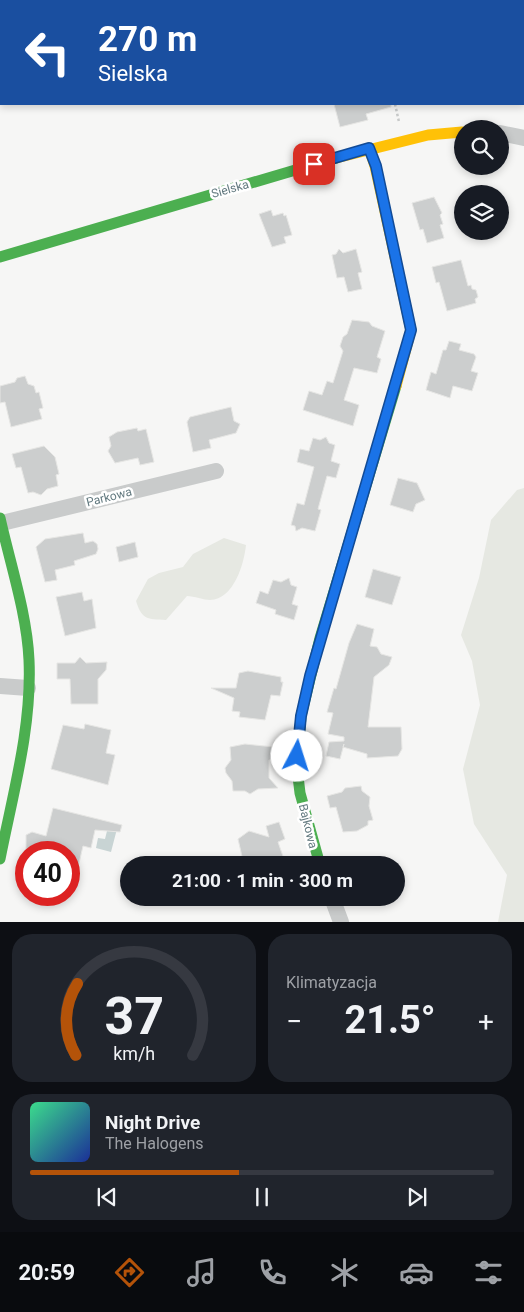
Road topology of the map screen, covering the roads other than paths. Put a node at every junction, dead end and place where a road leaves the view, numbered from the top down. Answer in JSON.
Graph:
{"nodes":[{"id":1,"x":454,"y":133,"type":"edge"},
{"id":2,"x":509,"y":135,"type":"edge"},
{"id":3,"x":524,"y":138,"type":"edge"},
{"id":4,"x":369,"y":148,"type":"junction"},
{"id":5,"x":0,"y":257,"type":"edge"},
{"id":6,"x":216,"y":471,"type":"dead end"},
{"id":7,"x":1,"y":520,"type":"edge"},
{"id":8,"x":0,"y":686,"type":"edge"},
{"id":9,"x":28,"y":688,"type":"junction"},
{"id":10,"x":318,"y":856,"type":"edge"},
{"id":11,"x":0,"y":859,"type":"edge"},
{"id":12,"x":335,"y":906,"type":"edge"},
{"id":13,"x":341,"y":922,"type":"edge"}],
"edges":[{"from":1,"to":4,"type":"street","name":"Sielska"},
{"from":2,"to":3,"type":"street"},
{"from":4,"to":5,"type":"street","name":"Sielska"},
{"from":4,"to":10,"type":"street","name":"Bajkowa"},
{"from":6,"to":7,"type":"street","name":"Parkowa"},
{"from":7,"to":9,"type":"street"},
{"from":8,"to":9,"type":"street"},
{"from":9,"to":11,"type":"street"},
{"from":12,"to":13,"type":"street"}]}
